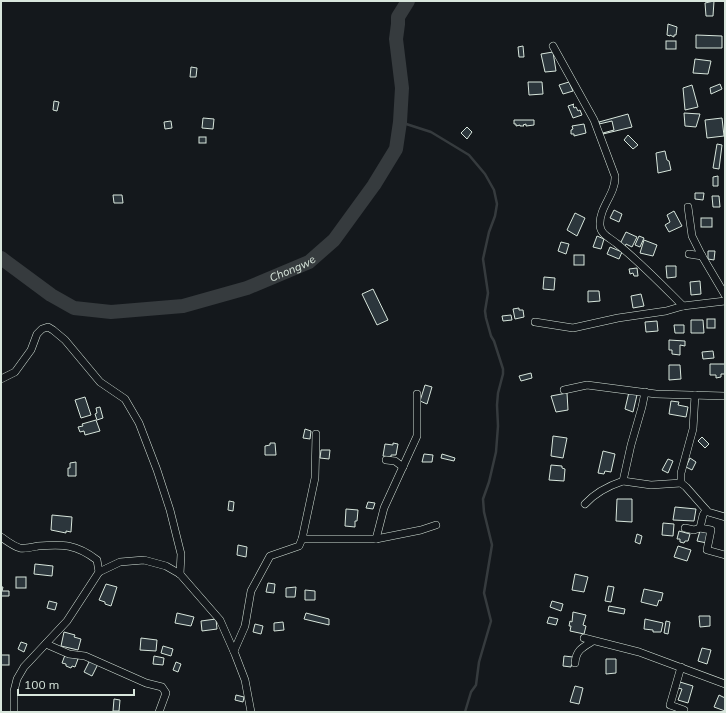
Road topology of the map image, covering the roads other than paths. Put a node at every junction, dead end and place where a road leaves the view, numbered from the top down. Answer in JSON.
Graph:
{"nodes":[{"id":1,"x":553,"y":46,"type":"dead end"},
{"id":2,"x":688,"y":207,"type":"dead end"},
{"id":3,"x":689,"y":254,"type":"dead end"},
{"id":4,"x":702,"y":256,"type":"junction"},
{"id":5,"x":725,"y":295,"type":"edge"},
{"id":6,"x":725,"y":301,"type":"edge"},
{"id":7,"x":683,"y":306,"type":"junction"},
{"id":8,"x":535,"y":322,"type":"dead end"},
{"id":9,"x":1,"y":379,"type":"edge"},
{"id":10,"x":564,"y":390,"type":"dead end"},
{"id":11,"x":645,"y":392,"type":"junction"},
{"id":12,"x":417,"y":394,"type":"dead end"},
{"id":13,"x":695,"y":395,"type":"junction"},
{"id":14,"x":725,"y":396,"type":"edge"},
{"id":15,"x":316,"y":434,"type":"dead end"},
{"id":16,"x":386,"y":460,"type":"dead end"},
{"id":17,"x":403,"y":467,"type":"junction"},
{"id":18,"x":623,"y":481,"type":"junction"},
{"id":19,"x":681,"y":484,"type":"junction"},
{"id":20,"x":585,"y":504,"type":"dead end"},
{"id":21,"x":706,"y":510,"type":"junction"},
{"id":22,"x":725,"y":518,"type":"edge"},
{"id":23,"x":436,"y":525,"type":"dead end"},
{"id":24,"x":685,"y":528,"type":"dead end"},
{"id":25,"x":700,"y":528,"type":"junction"},
{"id":26,"x":1,"y":537,"type":"edge"},
{"id":27,"x":302,"y":539,"type":"junction"},
{"id":28,"x":376,"y":539,"type":"junction"},
{"id":29,"x":725,"y":555,"type":"edge"},
{"id":30,"x":99,"y":572,"type":"junction"},
{"id":31,"x":180,"y":574,"type":"junction"},
{"id":32,"x":584,"y":638,"type":"dead end"},
{"id":33,"x":593,"y":641,"type":"junction"},
{"id":34,"x":46,"y":644,"type":"junction"},
{"id":35,"x":234,"y":651,"type":"junction"},
{"id":36,"x":575,"y":663,"type":"dead end"},
{"id":37,"x":682,"y":667,"type":"junction"},
{"id":38,"x":725,"y":684,"type":"edge"},
{"id":39,"x":684,"y":710,"type":"dead end"},
{"id":40,"x":14,"y":712,"type":"edge"},
{"id":41,"x":159,"y":712,"type":"edge"},
{"id":42,"x":251,"y":712,"type":"edge"}],
"edges":[{"from":1,"to":7,"type":"street"},
{"from":2,"to":4,"type":"street"},
{"from":3,"to":4,"type":"street"},
{"from":4,"to":5,"type":"street"},
{"from":6,"to":7,"type":"street"},
{"from":7,"to":8,"type":"street"},
{"from":9,"to":31,"type":"street"},
{"from":10,"to":11,"type":"street"},
{"from":11,"to":13,"type":"street"},
{"from":11,"to":18,"type":"street"},
{"from":12,"to":17,"type":"street"},
{"from":13,"to":14,"type":"street"},
{"from":13,"to":19,"type":"street"},
{"from":15,"to":27,"type":"street"},
{"from":16,"to":17,"type":"street"},
{"from":17,"to":28,"type":"street"},
{"from":18,"to":19,"type":"street"},
{"from":18,"to":20,"type":"street"},
{"from":19,"to":21,"type":"street"},
{"from":21,"to":22,"type":"street"},
{"from":21,"to":25,"type":"street"},
{"from":23,"to":28,"type":"street"},
{"from":24,"to":25,"type":"street"},
{"from":25,"to":29,"type":"street"},
{"from":26,"to":30,"type":"street"},
{"from":27,"to":28,"type":"street"},
{"from":27,"to":35,"type":"street"},
{"from":30,"to":31,"type":"street"},
{"from":30,"to":34,"type":"street"},
{"from":31,"to":35,"type":"street"},
{"from":32,"to":33,"type":"street"},
{"from":33,"to":36,"type":"street"},
{"from":33,"to":37,"type":"street"},
{"from":34,"to":40,"type":"street"},
{"from":34,"to":41,"type":"street"},
{"from":35,"to":42,"type":"street"},
{"from":37,"to":38,"type":"street"},
{"from":37,"to":39,"type":"street"}]}
